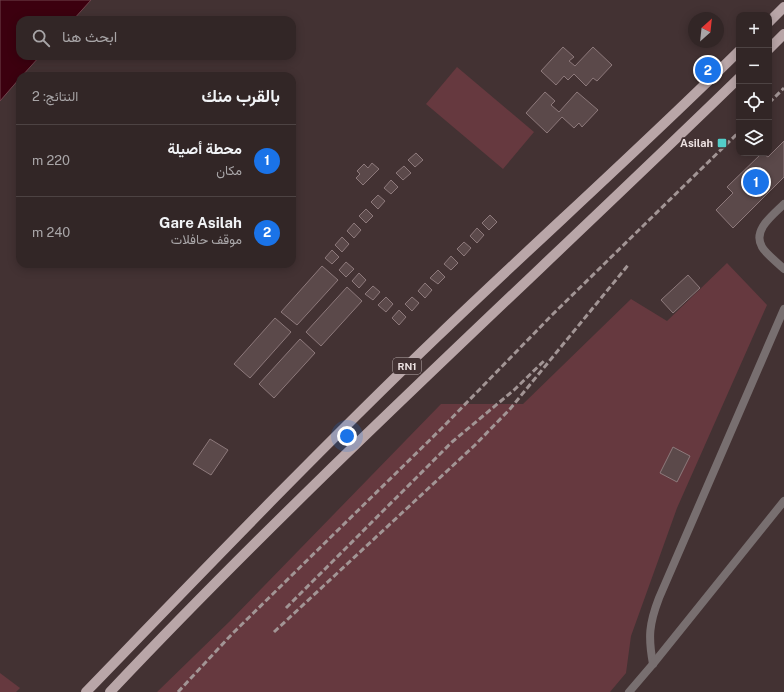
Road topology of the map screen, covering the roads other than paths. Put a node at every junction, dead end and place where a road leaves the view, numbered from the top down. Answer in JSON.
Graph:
{"nodes":[{"id":1,"x":784,"y":7,"type":"edge"},
{"id":2,"x":772,"y":19,"type":"edge"},
{"id":3,"x":784,"y":34,"type":"edge"},
{"id":4,"x":770,"y":48,"type":"edge"},
{"id":5,"x":736,"y":54,"type":"edge"},
{"id":6,"x":736,"y":81,"type":"edge"},
{"id":7,"x":784,"y":204,"type":"edge"},
{"id":8,"x":784,"y":269,"type":"edge"},
{"id":9,"x":784,"y":309,"type":"edge"},
{"id":10,"x":784,"y":501,"type":"edge"},
{"id":11,"x":653,"y":664,"type":"junction"},
{"id":12,"x":86,"y":692,"type":"edge"},
{"id":13,"x":110,"y":692,"type":"edge"},
{"id":14,"x":629,"y":692,"type":"edge"}],
"edges":[{"from":1,"to":2,"type":"main road"},
{"from":3,"to":4,"type":"main road"},
{"from":5,"to":12,"type":"main road","number":"RN1"},
{"from":6,"to":13,"type":"main road","number":"RN1"},
{"from":7,"to":8,"type":"street"},
{"from":9,"to":11,"type":"street"},
{"from":10,"to":11,"type":"street"},
{"from":11,"to":14,"type":"street"}]}
